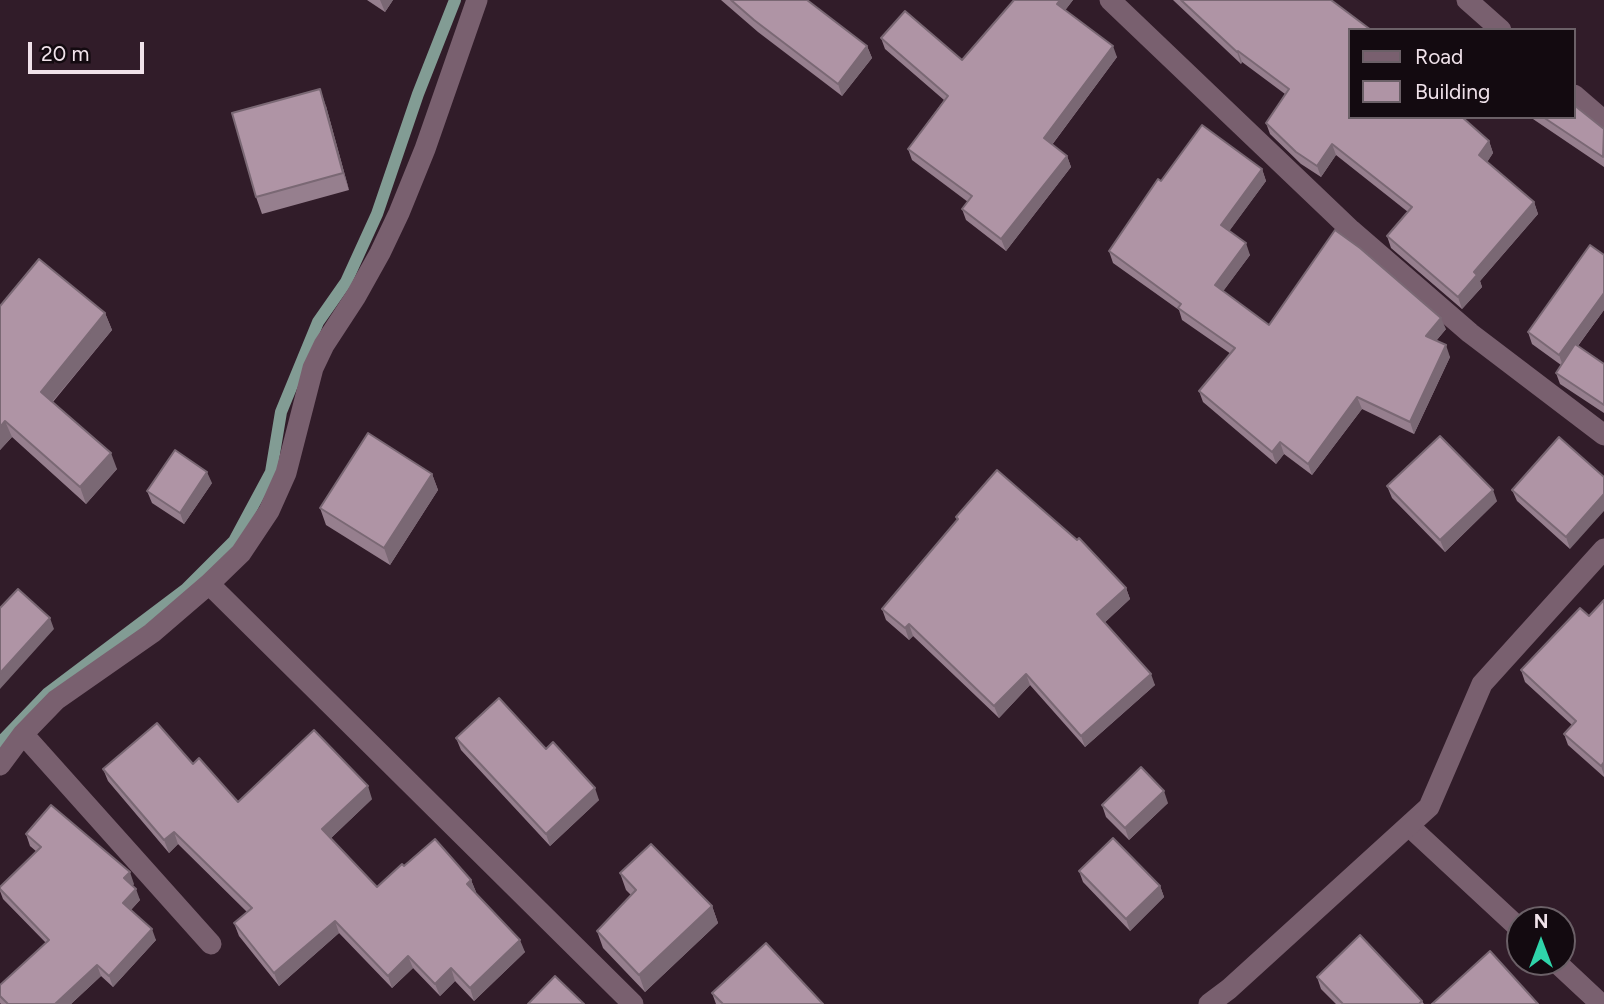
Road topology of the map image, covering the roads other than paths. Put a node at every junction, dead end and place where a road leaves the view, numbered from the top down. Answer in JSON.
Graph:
{"nodes":[{"id":1,"x":477,"y":0,"type":"edge"},
{"id":2,"x":1110,"y":0,"type":"edge"},
{"id":3,"x":1467,"y":0,"type":"edge"},
{"id":4,"x":1499,"y":28,"type":"edge"},
{"id":5,"x":1576,"y":97,"type":"edge"},
{"id":6,"x":1604,"y":121,"type":"edge"},
{"id":7,"x":1604,"y":435,"type":"edge"},
{"id":8,"x":1604,"y":549,"type":"edge"},
{"id":9,"x":209,"y":584,"type":"junction"},
{"id":10,"x":23,"y":734,"type":"junction"},
{"id":11,"x":0,"y":765,"type":"edge"},
{"id":12,"x":1409,"y":826,"type":"junction"},
{"id":13,"x":1506,"y":916,"type":"edge"},
{"id":14,"x":211,"y":944,"type":"dead end"},
{"id":15,"x":1571,"y":976,"type":"edge"},
{"id":16,"x":633,"y":1004,"type":"edge"},
{"id":17,"x":1209,"y":1004,"type":"edge"},
{"id":18,"x":1601,"y":1004,"type":"edge"}],
"edges":[{"from":1,"to":9,"type":"street"},
{"from":2,"to":7,"type":"street"},
{"from":3,"to":4,"type":"street"},
{"from":5,"to":6,"type":"street"},
{"from":8,"to":12,"type":"street"},
{"from":9,"to":10,"type":"street"},
{"from":9,"to":16,"type":"street"},
{"from":10,"to":11,"type":"street"},
{"from":10,"to":14,"type":"street"},
{"from":12,"to":13,"type":"street"},
{"from":12,"to":17,"type":"street"},
{"from":15,"to":18,"type":"street"}]}
